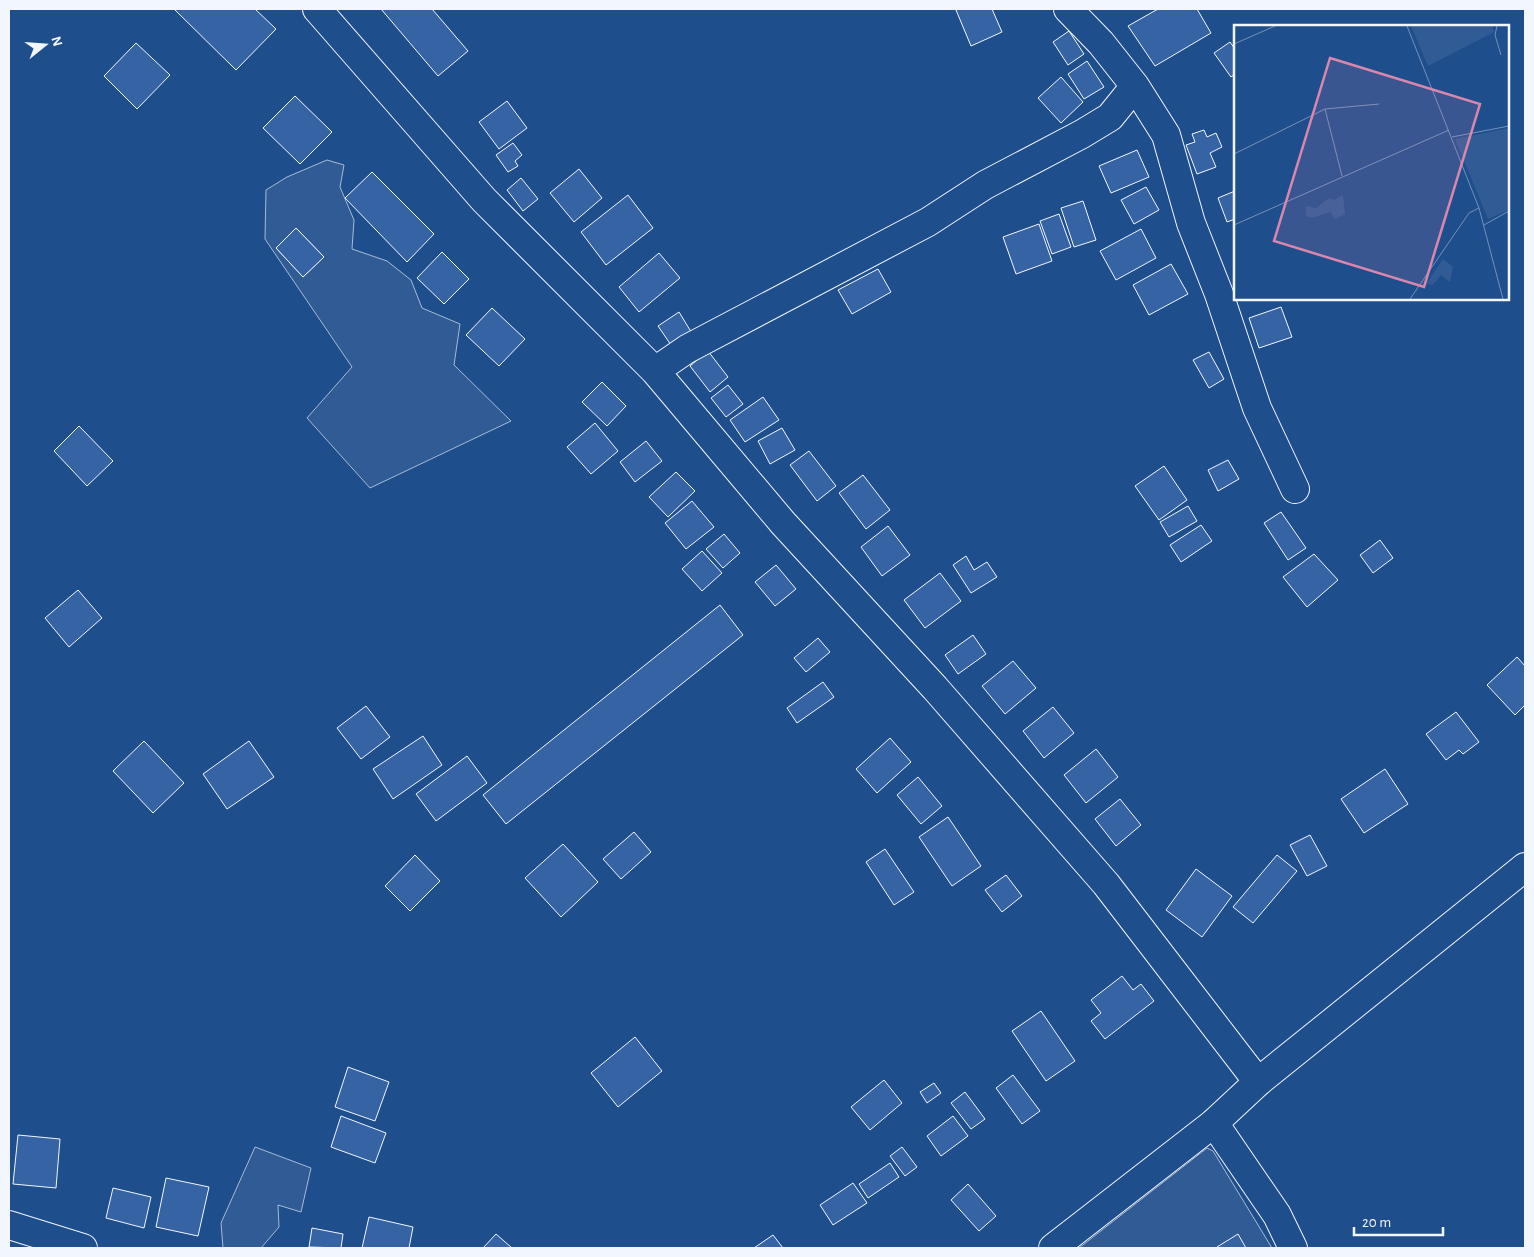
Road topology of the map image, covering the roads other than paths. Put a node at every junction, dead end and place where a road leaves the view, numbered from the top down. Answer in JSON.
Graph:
{"nodes":[{"id":1,"x":316,"y":9,"type":"edge"},
{"id":2,"x":1068,"y":9,"type":"edge"},
{"id":3,"x":1135,"y":86,"type":"junction"},
{"id":4,"x":655,"y":371,"type":"junction"},
{"id":5,"x":1294,"y":489,"type":"dead end"},
{"id":6,"x":1525,"y":867,"type":"edge"},
{"id":7,"x":1258,"y":1082,"type":"junction"},
{"id":8,"x":1214,"y":1123,"type":"junction"},
{"id":9,"x":9,"y":1225,"type":"edge"},
{"id":10,"x":84,"y":1248,"type":"edge"},
{"id":11,"x":1053,"y":1248,"type":"edge"},
{"id":12,"x":1292,"y":1248,"type":"edge"}],
"edges":[{"from":1,"to":4,"type":"street"},
{"from":2,"to":3,"type":"street"},
{"from":3,"to":4,"type":"street"},
{"from":3,"to":5,"type":"street"},
{"from":4,"to":7,"type":"street"},
{"from":6,"to":7,"type":"street"},
{"from":7,"to":8,"type":"street"},
{"from":8,"to":11,"type":"street"},
{"from":8,"to":12,"type":"street"},
{"from":9,"to":10,"type":"street"}]}
